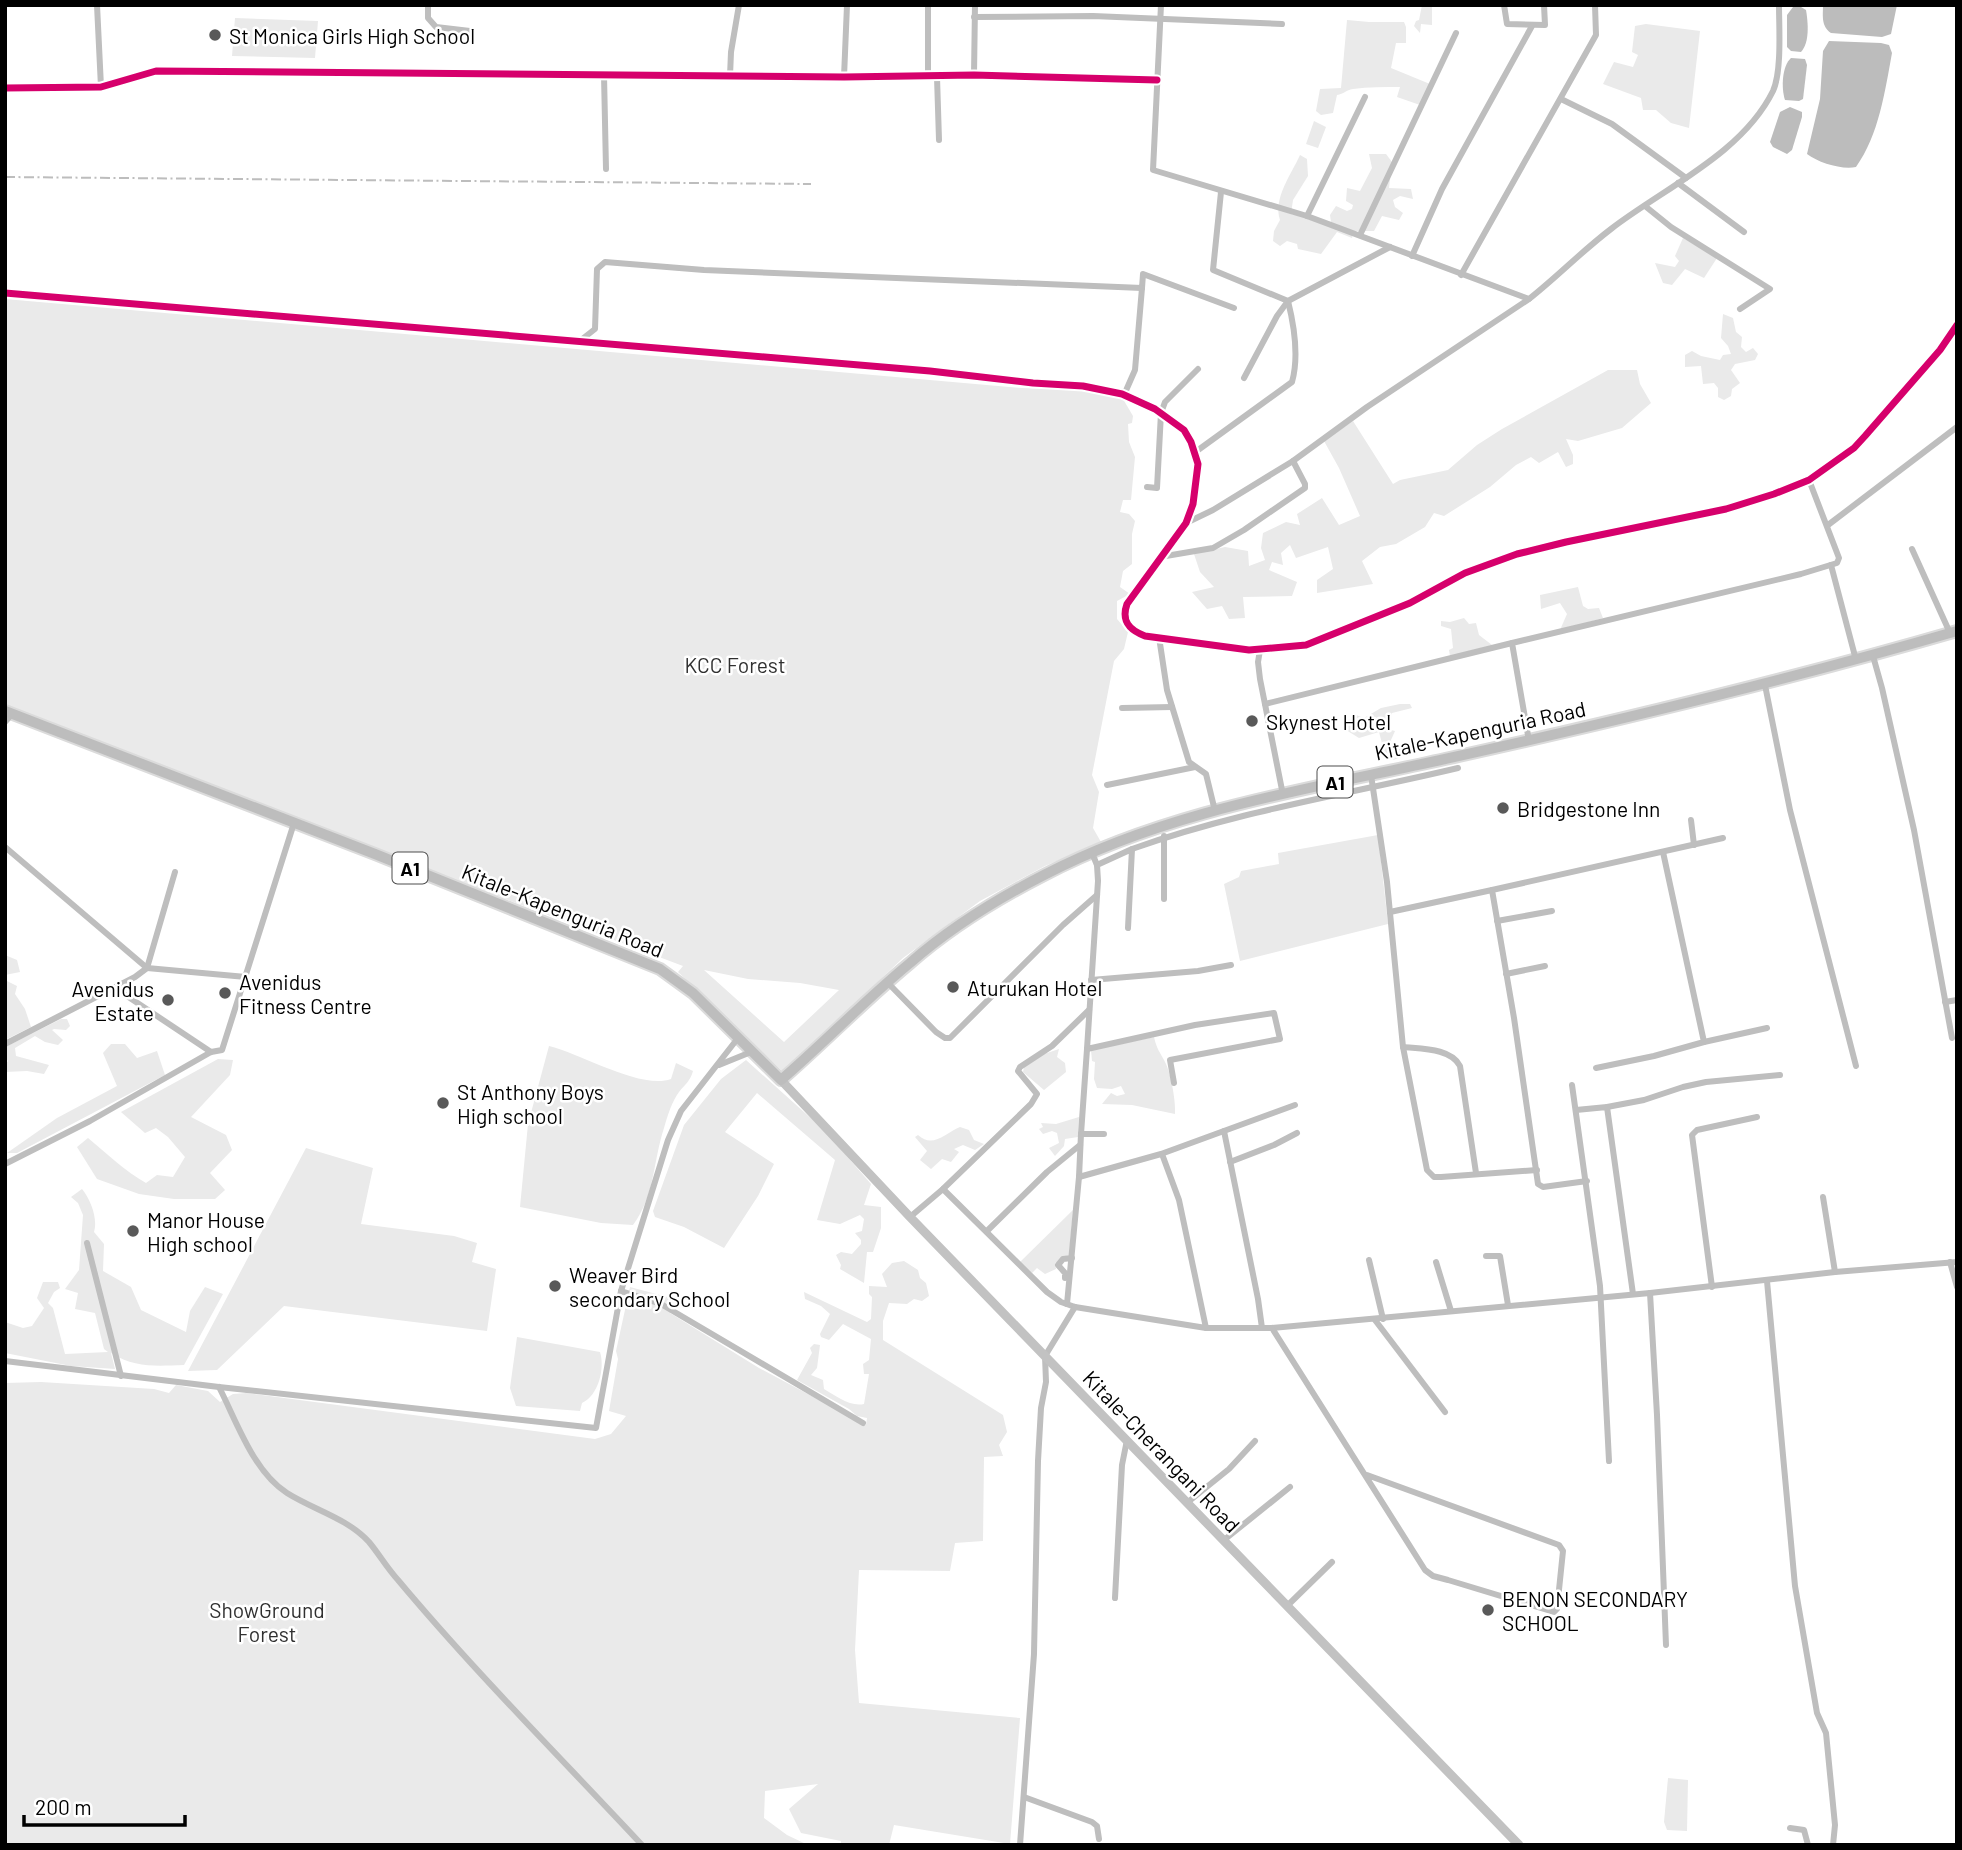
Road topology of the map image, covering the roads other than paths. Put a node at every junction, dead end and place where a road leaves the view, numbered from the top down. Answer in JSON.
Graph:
{"nodes":[{"id":1,"x":97,"y":5,"type":"edge"},
{"id":2,"x":428,"y":5,"type":"edge"},
{"id":3,"x":739,"y":5,"type":"edge"},
{"id":4,"x":847,"y":5,"type":"edge"},
{"id":5,"x":928,"y":5,"type":"edge"},
{"id":6,"x":975,"y":5,"type":"edge"},
{"id":7,"x":1161,"y":5,"type":"edge"},
{"id":8,"x":1504,"y":5,"type":"edge"},
{"id":9,"x":1544,"y":5,"type":"edge"},
{"id":10,"x":1595,"y":5,"type":"edge"},
{"id":11,"x":1779,"y":5,"type":"edge"},
{"id":12,"x":974,"y":17,"type":"junction"},
{"id":13,"x":1160,"y":19,"type":"junction"},
{"id":14,"x":1282,"y":24,"type":"dead end"},
{"id":15,"x":1532,"y":26,"type":"junction"},
{"id":16,"x":470,"y":31,"type":"dead end"},
{"id":17,"x":1456,"y":33,"type":"dead end"},
{"id":18,"x":604,"y":75,"type":"junction"},
{"id":19,"x":974,"y":75,"type":"junction"},
{"id":20,"x":730,"y":76,"type":"junction"},
{"id":21,"x":928,"y":77,"type":"junction"},
{"id":22,"x":937,"y":77,"type":"junction"},
{"id":23,"x":844,"y":78,"type":"junction"},
{"id":24,"x":1157,"y":80,"type":"junction"},
{"id":25,"x":101,"y":87,"type":"junction"},
{"id":26,"x":5,"y":88,"type":"edge"},
{"id":27,"x":1365,"y":97,"type":"dead end"},
{"id":28,"x":1561,"y":99,"type":"junction"},
{"id":29,"x":939,"y":140,"type":"dead end"},
{"id":30,"x":606,"y":169,"type":"dead end"},
{"id":31,"x":1686,"y":178,"type":"junction"},
{"id":32,"x":1678,"y":183,"type":"junction"},
{"id":33,"x":1221,"y":192,"type":"junction"},
{"id":34,"x":1645,"y":206,"type":"junction"},
{"id":35,"x":1307,"y":216,"type":"junction"},
{"id":36,"x":1744,"y":232,"type":"dead end"},
{"id":37,"x":1360,"y":235,"type":"junction"},
{"id":38,"x":1390,"y":247,"type":"junction"},
{"id":39,"x":1412,"y":256,"type":"junction"},
{"id":40,"x":1461,"y":275,"type":"junction"},
{"id":41,"x":1142,"y":288,"type":"junction"},
{"id":42,"x":5,"y":293,"type":"edge"},
{"id":43,"x":1529,"y":299,"type":"junction"},
{"id":44,"x":1288,"y":301,"type":"junction"},
{"id":45,"x":1234,"y":308,"type":"dead end"},
{"id":46,"x":1740,"y":309,"type":"dead end"},
{"id":47,"x":1957,"y":325,"type":"edge"},
{"id":48,"x":581,"y":340,"type":"junction"},
{"id":49,"x":1198,"y":369,"type":"dead end"},
{"id":50,"x":1244,"y":378,"type":"dead end"},
{"id":51,"x":1124,"y":395,"type":"junction"},
{"id":52,"x":1161,"y":413,"type":"junction"},
{"id":53,"x":1957,"y":427,"type":"edge"},
{"id":54,"x":1194,"y":453,"type":"junction"},
{"id":55,"x":1293,"y":461,"type":"junction"},
{"id":56,"x":1809,"y":480,"type":"junction"},
{"id":57,"x":1147,"y":487,"type":"dead end"},
{"id":58,"x":1186,"y":523,"type":"junction"},
{"id":59,"x":1828,"y":525,"type":"junction"},
{"id":60,"x":1912,"y":549,"type":"dead end"},
{"id":61,"x":1160,"y":557,"type":"junction"},
{"id":62,"x":1831,"y":565,"type":"junction"},
{"id":63,"x":1953,"y":632,"type":"edge"},
{"id":64,"x":1158,"y":637,"type":"junction"},
{"id":65,"x":1512,"y":643,"type":"junction"},
{"id":66,"x":1260,"y":650,"type":"junction"},
{"id":67,"x":1873,"y":656,"type":"junction"},
{"id":68,"x":1856,"y":660,"type":"junction"},
{"id":69,"x":1765,"y":685,"type":"junction"},
{"id":70,"x":1265,"y":704,"type":"junction"},
{"id":71,"x":1172,"y":707,"type":"junction"},
{"id":72,"x":1122,"y":708,"type":"dead end"},
{"id":73,"x":8,"y":716,"type":"edge"},
{"id":74,"x":1529,"y":741,"type":"junction"},
{"id":75,"x":1197,"y":767,"type":"junction"},
{"id":76,"x":1458,"y":768,"type":"dead end"},
{"id":77,"x":1371,"y":774,"type":"junction"},
{"id":78,"x":1107,"y":785,"type":"dead end"},
{"id":79,"x":1373,"y":787,"type":"junction"},
{"id":80,"x":1283,"y":795,"type":"junction"},
{"id":81,"x":1215,"y":811,"type":"junction"},
{"id":82,"x":1691,"y":820,"type":"dead end"},
{"id":83,"x":293,"y":823,"type":"junction"},
{"id":84,"x":1163,"y":832,"type":"junction"},
{"id":85,"x":1723,"y":838,"type":"dead end"},
{"id":86,"x":1694,"y":845,"type":"junction"},
{"id":87,"x":5,"y":847,"type":"edge"},
{"id":88,"x":1132,"y":849,"type":"junction"},
{"id":89,"x":1663,"y":852,"type":"junction"},
{"id":90,"x":1092,"y":853,"type":"junction"},
{"id":91,"x":1097,"y":865,"type":"junction"},
{"id":92,"x":175,"y":872,"type":"dead end"},
{"id":93,"x":1492,"y":890,"type":"junction"},
{"id":94,"x":1097,"y":895,"type":"junction"},
{"id":95,"x":1164,"y":899,"type":"dead end"},
{"id":96,"x":1552,"y":911,"type":"dead end"},
{"id":97,"x":1390,"y":912,"type":"junction"},
{"id":98,"x":1497,"y":922,"type":"junction"},
{"id":99,"x":1128,"y":928,"type":"dead end"},
{"id":100,"x":1231,"y":965,"type":"dead end"},
{"id":101,"x":1545,"y":966,"type":"dead end"},
{"id":102,"x":147,"y":968,"type":"junction"},
{"id":103,"x":1506,"y":974,"type":"junction"},
{"id":104,"x":246,"y":978,"type":"junction"},
{"id":105,"x":1091,"y":980,"type":"junction"},
{"id":106,"x":887,"y":982,"type":"junction"},
{"id":107,"x":115,"y":988,"type":"junction"},
{"id":108,"x":1957,"y":1000,"type":"edge"},
{"id":109,"x":1945,"y":1002,"type":"junction"},
{"id":110,"x":1089,"y":1009,"type":"junction"},
{"id":111,"x":1767,"y":1028,"type":"dead end"},
{"id":112,"x":738,"y":1038,"type":"junction"},
{"id":113,"x":1952,"y":1038,"type":"dead end"},
{"id":114,"x":1704,"y":1042,"type":"junction"},
{"id":115,"x":5,"y":1044,"type":"edge"},
{"id":116,"x":1404,"y":1047,"type":"junction"},
{"id":117,"x":1087,"y":1049,"type":"junction"},
{"id":118,"x":211,"y":1052,"type":"junction"},
{"id":119,"x":751,"y":1052,"type":"junction"},
{"id":120,"x":717,"y":1066,"type":"junction"},
{"id":121,"x":1856,"y":1066,"type":"dead end"},
{"id":122,"x":1596,"y":1068,"type":"dead end"},
{"id":123,"x":1780,"y":1075,"type":"dead end"},
{"id":124,"x":781,"y":1080,"type":"junction"},
{"id":125,"x":1174,"y":1083,"type":"dead end"},
{"id":126,"x":1572,"y":1085,"type":"dead end"},
{"id":127,"x":1295,"y":1105,"type":"dead end"},
{"id":128,"x":1607,"y":1107,"type":"junction"},
{"id":129,"x":1576,"y":1110,"type":"junction"},
{"id":130,"x":1757,"y":1117,"type":"dead end"},
{"id":131,"x":1224,"y":1131,"type":"junction"},
{"id":132,"x":1297,"y":1133,"type":"dead end"},
{"id":133,"x":1081,"y":1134,"type":"junction"},
{"id":134,"x":1104,"y":1134,"type":"dead end"},
{"id":135,"x":1080,"y":1145,"type":"junction"},
{"id":136,"x":1162,"y":1154,"type":"junction"},
{"id":137,"x":1230,"y":1162,"type":"junction"},
{"id":138,"x":5,"y":1164,"type":"edge"},
{"id":139,"x":1537,"y":1170,"type":"junction"},
{"id":140,"x":1476,"y":1174,"type":"junction"},
{"id":141,"x":1079,"y":1177,"type":"junction"},
{"id":142,"x":1587,"y":1181,"type":"junction"},
{"id":143,"x":943,"y":1189,"type":"junction"},
{"id":144,"x":1823,"y":1197,"type":"dead end"},
{"id":145,"x":910,"y":1217,"type":"junction"},
{"id":146,"x":987,"y":1231,"type":"junction"},
{"id":147,"x":87,"y":1243,"type":"dead end"},
{"id":148,"x":1486,"y":1256,"type":"dead end"},
{"id":149,"x":1072,"y":1258,"type":"junction"},
{"id":150,"x":1368,"y":1260,"type":"dead end"},
{"id":151,"x":1436,"y":1262,"type":"dead end"},
{"id":152,"x":1954,"y":1262,"type":"edge"},
{"id":153,"x":1835,"y":1272,"type":"junction"},
{"id":154,"x":1065,"y":1278,"type":"dead end"},
{"id":155,"x":1767,"y":1281,"type":"junction"},
{"id":156,"x":1957,"y":1286,"type":"edge"},
{"id":157,"x":1712,"y":1287,"type":"junction"},
{"id":158,"x":621,"y":1291,"type":"junction"},
{"id":159,"x":1650,"y":1293,"type":"junction"},
{"id":160,"x":1633,"y":1294,"type":"junction"},
{"id":161,"x":1600,"y":1298,"type":"junction"},
{"id":162,"x":1067,"y":1304,"type":"junction"},
{"id":163,"x":1508,"y":1305,"type":"junction"},
{"id":164,"x":1076,"y":1307,"type":"junction"},
{"id":165,"x":1451,"y":1311,"type":"junction"},
{"id":166,"x":1384,"y":1319,"type":"junction"},
{"id":167,"x":1375,"y":1320,"type":"junction"},
{"id":168,"x":1206,"y":1328,"type":"junction"},
{"id":169,"x":1262,"y":1328,"type":"junction"},
{"id":170,"x":1272,"y":1328,"type":"junction"},
{"id":171,"x":1045,"y":1356,"type":"junction"},
{"id":172,"x":5,"y":1361,"type":"edge"},
{"id":173,"x":121,"y":1376,"type":"junction"},
{"id":174,"x":219,"y":1387,"type":"junction"},
{"id":175,"x":1445,"y":1412,"type":"dead end"},
{"id":176,"x":863,"y":1423,"type":"dead end"},
{"id":177,"x":1127,"y":1440,"type":"junction"},
{"id":178,"x":1255,"y":1441,"type":"dead end"},
{"id":179,"x":1609,"y":1461,"type":"dead end"},
{"id":180,"x":1367,"y":1475,"type":"junction"},
{"id":181,"x":1290,"y":1487,"type":"dead end"},
{"id":182,"x":1188,"y":1502,"type":"junction"},
{"id":183,"x":1224,"y":1540,"type":"junction"},
{"id":184,"x":1332,"y":1562,"type":"dead end"},
{"id":185,"x":1115,"y":1598,"type":"dead end"},
{"id":186,"x":1287,"y":1606,"type":"junction"},
{"id":187,"x":1666,"y":1645,"type":"dead end"},
{"id":188,"x":1024,"y":1797,"type":"junction"},
{"id":189,"x":1790,"y":1828,"type":"dead end"},
{"id":190,"x":1099,"y":1839,"type":"dead end"},
{"id":191,"x":642,"y":1845,"type":"edge"},
{"id":192,"x":1020,"y":1845,"type":"edge"},
{"id":193,"x":1520,"y":1845,"type":"edge"},
{"id":194,"x":1808,"y":1845,"type":"edge"},
{"id":195,"x":1833,"y":1845,"type":"edge"}],
"edges":[{"from":1,"to":25,"type":"street"},
{"from":2,"to":16,"type":"street"},
{"from":3,"to":20,"type":"street"},
{"from":4,"to":23,"type":"street"},
{"from":5,"to":21,"type":"street"},
{"from":6,"to":12,"type":"street"},
{"from":7,"to":13,"type":"street"},
{"from":8,"to":15,"type":"street"},
{"from":9,"to":15,"type":"street"},
{"from":10,"to":28,"type":"street"},
{"from":11,"to":31,"type":"street"},
{"from":12,"to":13,"type":"street"},
{"from":12,"to":19,"type":"street"},
{"from":13,"to":14,"type":"street"},
{"from":13,"to":24,"type":"street"},
{"from":15,"to":39,"type":"street"},
{"from":17,"to":37,"type":"street"},
{"from":18,"to":20,"type":"street"},
{"from":18,"to":25,"type":"street"},
{"from":18,"to":30,"type":"street"},
{"from":19,"to":22,"type":"street"},
{"from":19,"to":24,"type":"street"},
{"from":20,"to":23,"type":"street"},
{"from":21,"to":22,"type":"street"},
{"from":21,"to":23,"type":"street"},
{"from":22,"to":29,"type":"street"},
{"from":24,"to":33,"type":"street"},
{"from":25,"to":26,"type":"street"},
{"from":27,"to":35,"type":"street"},
{"from":28,"to":31,"type":"street"},
{"from":28,"to":40,"type":"street"},
{"from":31,"to":32,"type":"street"},
{"from":32,"to":34,"type":"street"},
{"from":32,"to":36,"type":"street"},
{"from":33,"to":35,"type":"street"},
{"from":33,"to":44,"type":"street"},
{"from":34,"to":43,"type":"street"},
{"from":34,"to":46,"type":"street"},
{"from":35,"to":37,"type":"street"},
{"from":37,"to":38,"type":"street"},
{"from":38,"to":39,"type":"street"},
{"from":38,"to":44,"type":"street"},
{"from":39,"to":40,"type":"street"},
{"from":40,"to":43,"type":"street"},
{"from":41,"to":45,"type":"street"},
{"from":41,"to":48,"type":"street"},
{"from":41,"to":51,"type":"street"},
{"from":42,"to":48,"type":"street"},
{"from":43,"to":55,"type":"street"},
{"from":44,"to":50,"type":"street"},
{"from":44,"to":54,"type":"street"},
{"from":47,"to":56,"type":"street"},
{"from":48,"to":51,"type":"street"},
{"from":49,"to":52,"type":"street"},
{"from":51,"to":52,"type":"street"},
{"from":52,"to":54,"type":"street"},
{"from":52,"to":57,"type":"street"},
{"from":53,"to":59,"type":"street"},
{"from":54,"to":58,"type":"street"},
{"from":55,"to":58,"type":"street"},
{"from":55,"to":61,"type":"street"},
{"from":56,"to":59,"type":"street"},
{"from":56,"to":66,"type":"street"},
{"from":58,"to":61,"type":"street"},
{"from":59,"to":62,"type":"street"},
{"from":60,"to":63,"type":"street"},
{"from":61,"to":64,"type":"street"},
{"from":62,"to":65,"type":"street"},
{"from":62,"to":68,"type":"street"},
{"from":63,"to":67,"type":"highway","name":"Kitale-Kapenguria Road","number":"A1"},
{"from":64,"to":66,"type":"street"},
{"from":64,"to":71,"type":"street"},
{"from":65,"to":70,"type":"street"},
{"from":65,"to":74,"type":"street"},
{"from":66,"to":70,"type":"street"},
{"from":67,"to":68,"type":"highway","name":"Kitale-Kapenguria Road","number":"A1"},
{"from":67,"to":109,"type":"street"},
{"from":68,"to":69,"type":"highway","name":"Kitale-Kapenguria Road","number":"A1"},
{"from":69,"to":74,"type":"highway","name":"Kitale-Kapenguria Road","number":"A1"},
{"from":69,"to":121,"type":"street"},
{"from":70,"to":80,"type":"street"},
{"from":71,"to":72,"type":"street"},
{"from":71,"to":75,"type":"street"},
{"from":73,"to":83,"type":"highway","name":"Kitale-Kapenguria Road","number":"A1"},
{"from":74,"to":77,"type":"highway","name":"Kitale-Kapenguria Road","number":"A1"},
{"from":75,"to":78,"type":"street"},
{"from":75,"to":81,"type":"street"},
{"from":76,"to":79,"type":"street"},
{"from":77,"to":79,"type":"street"},
{"from":77,"to":80,"type":"highway","name":"Kitale-Kapenguria Road","number":"A1"},
{"from":79,"to":84,"type":"street"},
{"from":79,"to":97,"type":"street"},
{"from":80,"to":81,"type":"highway","name":"Kitale-Kapenguria Road","number":"A1"},
{"from":81,"to":84,"type":"highway","name":"Kitale-Kapenguria Road","number":"A1"},
{"from":82,"to":86,"type":"street"},
{"from":83,"to":104,"type":"street"},
{"from":83,"to":112,"type":"highway","name":"Kitale-Kapenguria Road","number":"A1"},
{"from":84,"to":88,"type":"street"},
{"from":84,"to":90,"type":"highway","name":"Kitale-Kapenguria Road","number":"A1"},
{"from":84,"to":95,"type":"street"},
{"from":85,"to":86,"type":"street"},
{"from":86,"to":89,"type":"street"},
{"from":87,"to":102,"type":"street"},
{"from":88,"to":91,"type":"street"},
{"from":88,"to":99,"type":"street"},
{"from":89,"to":93,"type":"street"},
{"from":89,"to":114,"type":"street"},
{"from":90,"to":91,"type":"street"},
{"from":90,"to":106,"type":"highway","name":"Kitale-Kapenguria Road","number":"A1"},
{"from":91,"to":94,"type":"street"},
{"from":92,"to":102,"type":"street"},
{"from":93,"to":97,"type":"street"},
{"from":93,"to":98,"type":"street"},
{"from":94,"to":105,"type":"street"},
{"from":94,"to":106,"type":"street"},
{"from":96,"to":98,"type":"street"},
{"from":97,"to":116,"type":"street"},
{"from":98,"to":103,"type":"street"},
{"from":100,"to":105,"type":"street"},
{"from":101,"to":103,"type":"street"},
{"from":102,"to":104,"type":"street"},
{"from":102,"to":107,"type":"street"},
{"from":103,"to":139,"type":"street"},
{"from":104,"to":118,"type":"street"},
{"from":105,"to":110,"type":"street"},
{"from":106,"to":124,"type":"highway","name":"Kitale-Kapenguria Road","number":"A1"},
{"from":107,"to":115,"type":"street"},
{"from":107,"to":118,"type":"street"},
{"from":108,"to":109,"type":"street"},
{"from":109,"to":113,"type":"street"},
{"from":110,"to":117,"type":"street"},
{"from":110,"to":143,"type":"street"},
{"from":111,"to":114,"type":"street"},
{"from":112,"to":119,"type":"highway","name":"Kitale-Kapenguria Road","number":"A1"},
{"from":112,"to":120,"type":"street"},
{"from":114,"to":122,"type":"street"},
{"from":116,"to":140,"type":"street"},
{"from":116,"to":140,"type":"street"},
{"from":117,"to":125,"type":"street"},
{"from":117,"to":133,"type":"street"},
{"from":118,"to":138,"type":"street"},
{"from":119,"to":120,"type":"street"},
{"from":119,"to":124,"type":"highway","name":"Kitale-Kapenguria Road","number":"A1"},
{"from":120,"to":158,"type":"street"},
{"from":123,"to":128,"type":"street"},
{"from":124,"to":145,"type":"main road","name":"Kitale-Cherangani Road"},
{"from":126,"to":129,"type":"street"},
{"from":127,"to":131,"type":"street"},
{"from":128,"to":129,"type":"street"},
{"from":128,"to":160,"type":"street"},
{"from":129,"to":142,"type":"street"},
{"from":130,"to":157,"type":"street"},
{"from":131,"to":136,"type":"street"},
{"from":131,"to":137,"type":"street"},
{"from":132,"to":137,"type":"street"},
{"from":133,"to":134,"type":"street"},
{"from":133,"to":135,"type":"street"},
{"from":135,"to":141,"type":"street"},
{"from":135,"to":146,"type":"street"},
{"from":136,"to":141,"type":"street"},
{"from":136,"to":168,"type":"street"},
{"from":137,"to":169,"type":"street"},
{"from":139,"to":140,"type":"street"},
{"from":139,"to":142,"type":"street"},
{"from":141,"to":149,"type":"street"},
{"from":142,"to":161,"type":"street"},
{"from":143,"to":145,"type":"street"},
{"from":143,"to":146,"type":"street"},
{"from":144,"to":153,"type":"street"},
{"from":145,"to":171,"type":"main road","name":"Kitale-Cherangani Road"},
{"from":146,"to":162,"type":"street"},
{"from":147,"to":173,"type":"street"},
{"from":148,"to":163,"type":"street"},
{"from":149,"to":154,"type":"street"},
{"from":149,"to":162,"type":"street"},
{"from":150,"to":166,"type":"street"},
{"from":151,"to":165,"type":"street"},
{"from":152,"to":153,"type":"street"},
{"from":152,"to":156,"type":"street"},
{"from":153,"to":155,"type":"street"},
{"from":155,"to":157,"type":"street"},
{"from":155,"to":195,"type":"street"},
{"from":157,"to":159,"type":"street"},
{"from":158,"to":174,"type":"street"},
{"from":158,"to":176,"type":"street"},
{"from":159,"to":160,"type":"street"},
{"from":159,"to":187,"type":"street"},
{"from":160,"to":161,"type":"street"},
{"from":161,"to":163,"type":"street"},
{"from":161,"to":179,"type":"street"},
{"from":162,"to":164,"type":"street"},
{"from":163,"to":165,"type":"street"},
{"from":164,"to":168,"type":"street"},
{"from":164,"to":171,"type":"street"},
{"from":165,"to":166,"type":"street"},
{"from":166,"to":167,"type":"street"},
{"from":167,"to":170,"type":"street"},
{"from":167,"to":175,"type":"street"},
{"from":168,"to":169,"type":"street"},
{"from":169,"to":170,"type":"street"},
{"from":170,"to":180,"type":"street"},
{"from":171,"to":177,"type":"main road","name":"Kitale-Cherangani Road"},
{"from":171,"to":188,"type":"street"},
{"from":172,"to":173,"type":"street"},
{"from":173,"to":174,"type":"street"},
{"from":174,"to":191,"type":"street"},
{"from":177,"to":182,"type":"main road","name":"Kitale-Cherangani Road"},
{"from":177,"to":185,"type":"street"},
{"from":178,"to":182,"type":"street"},
{"from":180,"to":180,"type":"street"},
{"from":181,"to":183,"type":"street"},
{"from":182,"to":183,"type":"main road","name":"Kitale-Cherangani Road"},
{"from":183,"to":186,"type":"main road","name":"Kitale-Cherangani Road"},
{"from":184,"to":186,"type":"street"},
{"from":186,"to":193,"type":"main road","name":"Kitale-Cherangani Road"},
{"from":188,"to":190,"type":"street"},
{"from":188,"to":192,"type":"street"},
{"from":189,"to":194,"type":"street"}]}
